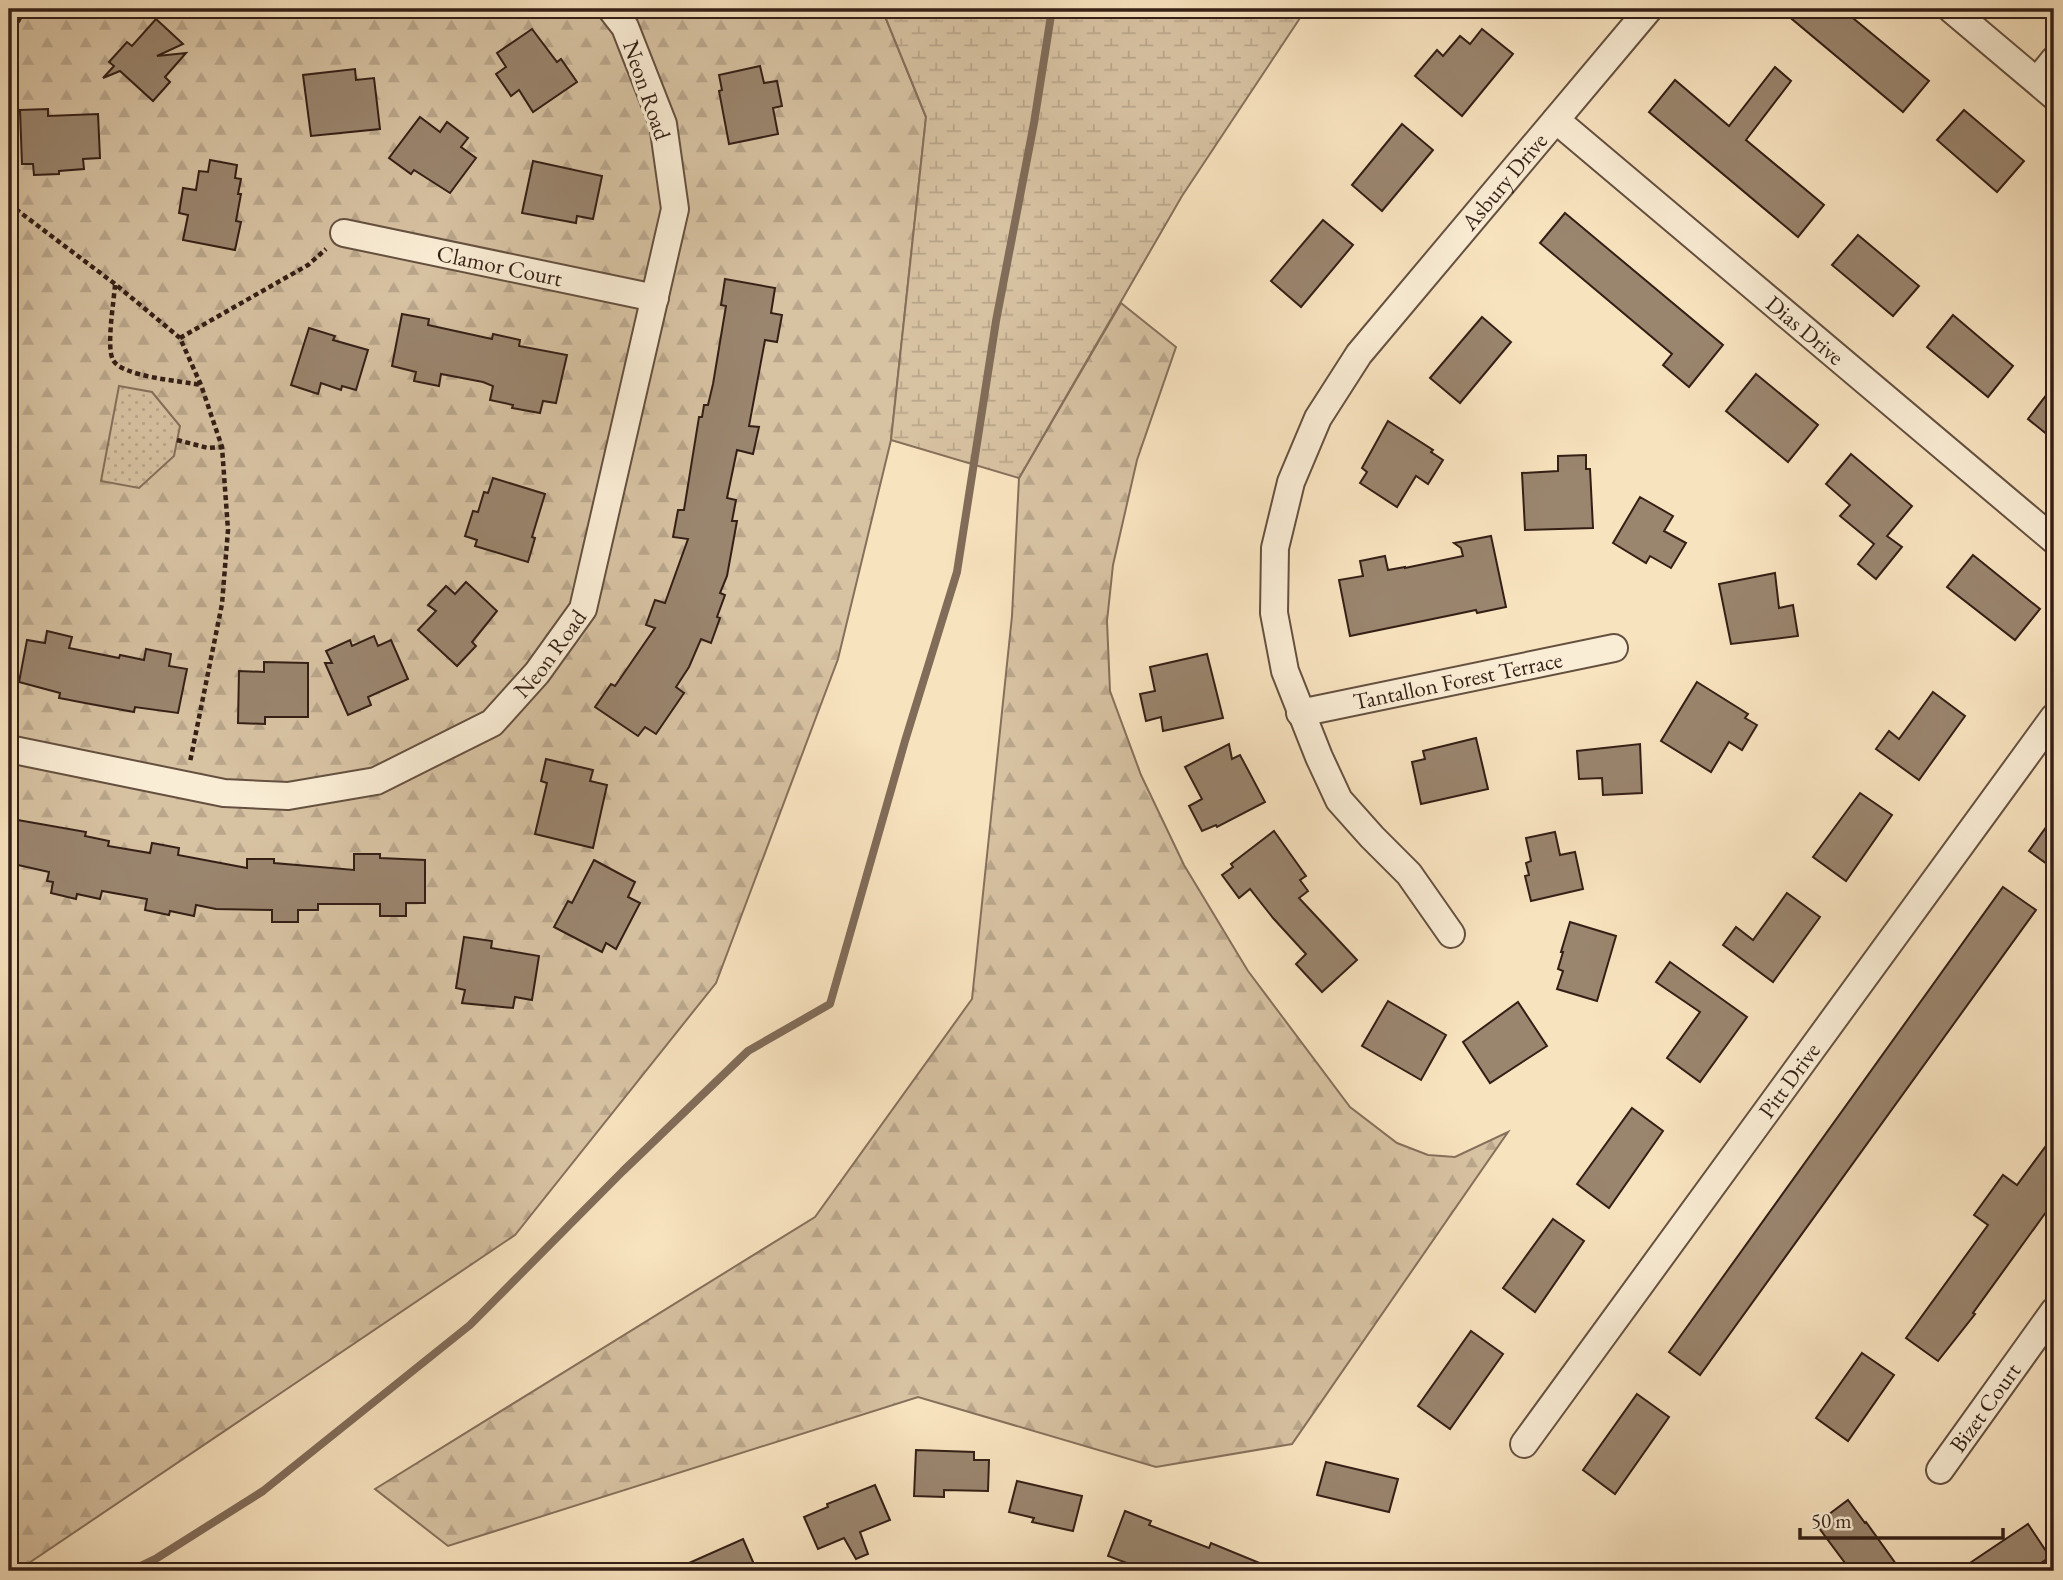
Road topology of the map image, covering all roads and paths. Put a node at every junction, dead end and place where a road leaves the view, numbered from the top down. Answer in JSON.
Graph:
{"nodes":[{"id":1,"x":25,"y":9,"type":"edge"},
{"id":2,"x":611,"y":9,"type":"edge"},
{"id":3,"x":1649,"y":9,"type":"edge"},
{"id":4,"x":1951,"y":9,"type":"edge"},
{"id":5,"x":9,"y":37,"type":"edge"},
{"id":6,"x":2054,"y":61,"type":"edge"},
{"id":7,"x":2046,"y":88,"type":"edge"},
{"id":8,"x":1556,"y":120,"type":"junction"},
{"id":9,"x":9,"y":204,"type":"edge"},
{"id":10,"x":344,"y":233,"type":"joint"},
{"id":11,"x":115,"y":284,"type":"junction"},
{"id":12,"x":655,"y":298,"type":"junction"},
{"id":13,"x":180,"y":338,"type":"junction"},
{"id":14,"x":201,"y":385,"type":"junction"},
{"id":15,"x":177,"y":440,"type":"dead end"},
{"id":16,"x":222,"y":447,"type":"junction"},
{"id":17,"x":2054,"y":540,"type":"edge"},
{"id":18,"x":1614,"y":648,"type":"dead end"},
{"id":19,"x":1300,"y":713,"type":"junction"},
{"id":20,"x":2054,"y":717,"type":"edge"},
{"id":21,"x":9,"y":749,"type":"edge"},
{"id":22,"x":186,"y":785,"type":"junction"},
{"id":23,"x":1451,"y":934,"type":"dead end"},
{"id":24,"x":2054,"y":1311,"type":"edge"},
{"id":25,"x":1524,"y":1444,"type":"dead end"},
{"id":26,"x":1940,"y":1470,"type":"dead end"}],
"edges":[{"from":1,"to":5,"type":"path"},
{"from":2,"to":12,"type":"street","name":"Neon Road"},
{"from":3,"to":8,"type":"street","name":"Asbury Drive"},
{"from":4,"to":7,"type":"street"},
{"from":6,"to":7,"type":"street"},
{"from":8,"to":17,"type":"street","name":"Dias Drive"},
{"from":8,"to":19,"type":"street","name":"Asbury Drive"},
{"from":9,"to":11,"type":"path"},
{"from":10,"to":12,"type":"street","name":"Clamor Court"},
{"from":10,"to":13,"type":"path"},
{"from":11,"to":13,"type":"path"},
{"from":11,"to":14,"type":"path"},
{"from":12,"to":22,"type":"street","name":"Neon Road"},
{"from":13,"to":14,"type":"path"},
{"from":14,"to":16,"type":"path"},
{"from":15,"to":16,"type":"path"},
{"from":16,"to":22,"type":"path"},
{"from":18,"to":19,"type":"street","name":"Tantallon Forest Terrace"},
{"from":19,"to":23,"type":"street","name":"Asbury Drive"},
{"from":20,"to":25,"type":"street","name":"Pitt Drive"},
{"from":21,"to":22,"type":"street","name":"Neon Road"},
{"from":24,"to":26,"type":"street","name":"Bizet Court"}]}
